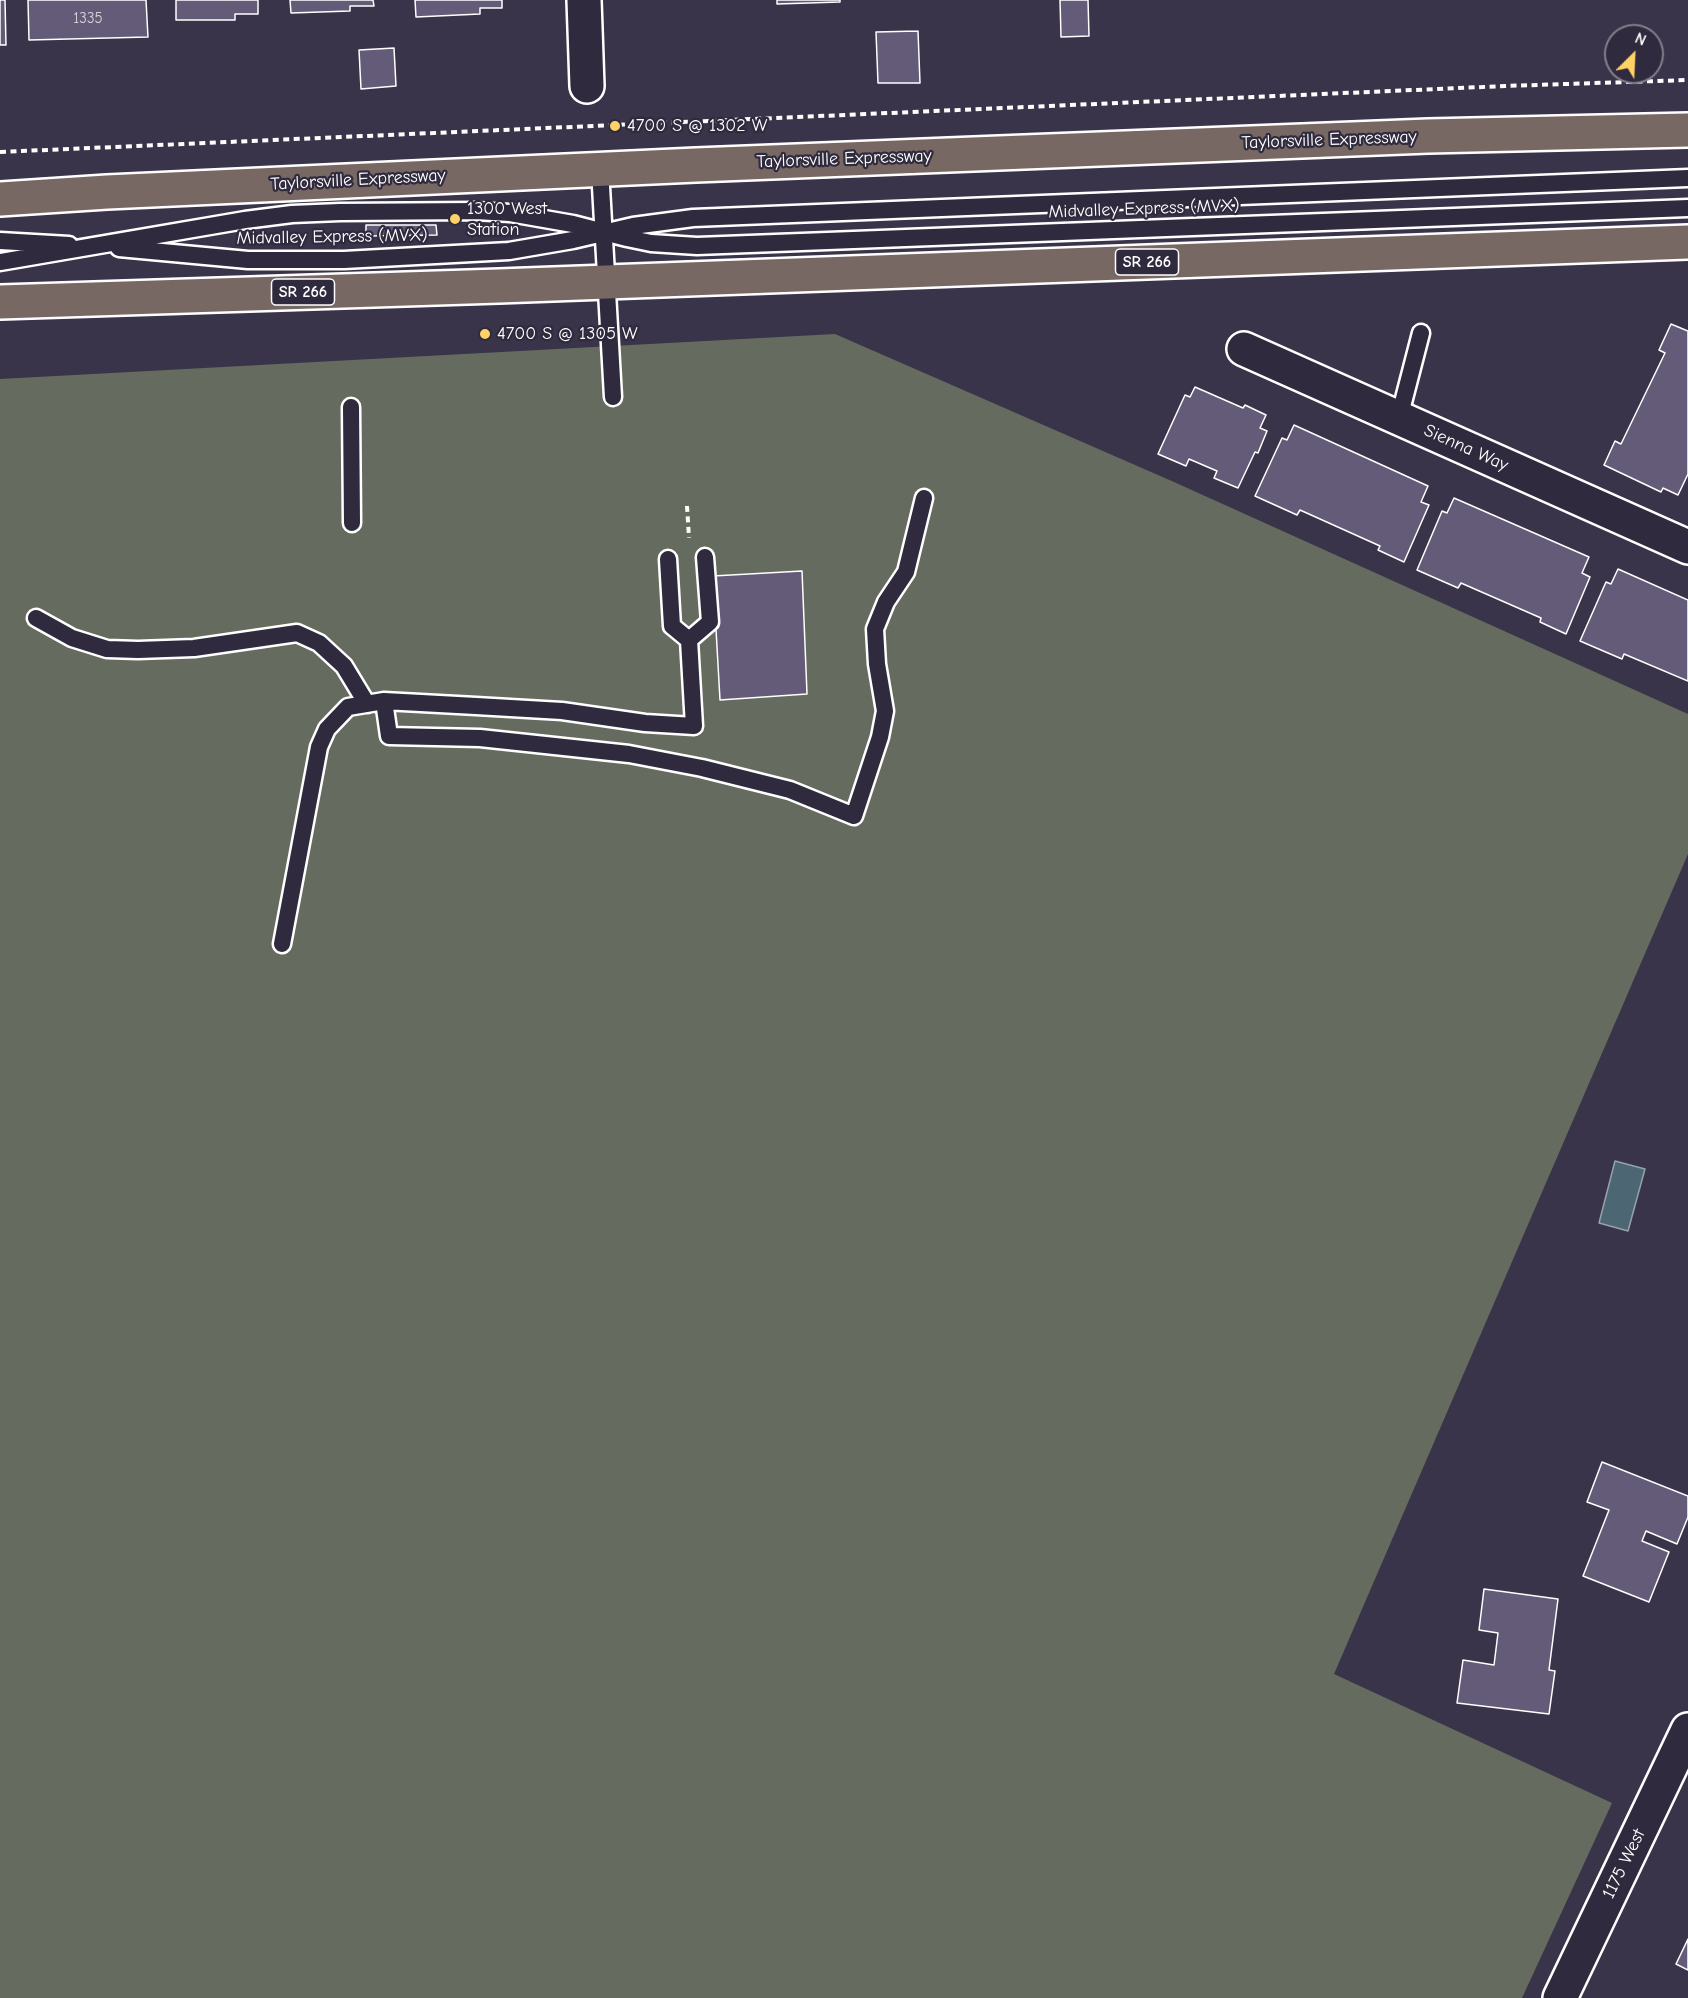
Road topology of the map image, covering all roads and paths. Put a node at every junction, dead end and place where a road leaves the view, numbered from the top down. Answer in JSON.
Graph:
{"nodes":[{"id":1,"x":584,"y":0,"type":"edge"},
{"id":2,"x":1688,"y":80,"type":"edge"},
{"id":3,"x":587,"y":86,"type":"dead end"},
{"id":4,"x":1688,"y":130,"type":"edge"},
{"id":5,"x":0,"y":152,"type":"edge"},
{"id":6,"x":600,"y":169,"type":"junction"},
{"id":7,"x":1688,"y":178,"type":"edge"},
{"id":8,"x":0,"y":200,"type":"edge"},
{"id":9,"x":1688,"y":208,"type":"edge"},
{"id":10,"x":603,"y":232,"type":"junction"},
{"id":11,"x":0,"y":241,"type":"edge"},
{"id":12,"x":1688,"y":242,"type":"edge"},
{"id":13,"x":96,"y":246,"type":"junction"},
{"id":14,"x":0,"y":262,"type":"edge"},
{"id":15,"x":606,"y":282,"type":"junction"},
{"id":16,"x":0,"y":302,"type":"edge"},
{"id":17,"x":1421,"y":333,"type":"dead end"},
{"id":18,"x":1244,"y":349,"type":"dead end"},
{"id":19,"x":613,"y":397,"type":"dead end"},
{"id":20,"x":351,"y":407,"type":"dead end"},
{"id":21,"x":1399,"y":418,"type":"junction"},
{"id":22,"x":924,"y":498,"type":"dead end"},
{"id":23,"x":687,"y":506,"type":"dead end"},
{"id":24,"x":352,"y":523,"type":"dead end"},
{"id":25,"x":689,"y":547,"type":"dead end"},
{"id":26,"x":1688,"y":547,"type":"edge"},
{"id":27,"x":705,"y":557,"type":"dead end"},
{"id":28,"x":668,"y":559,"type":"dead end"},
{"id":29,"x":36,"y":618,"type":"dead end"},
{"id":30,"x":689,"y":640,"type":"junction"},
{"id":31,"x":384,"y":701,"type":"junction"},
{"id":32,"x":367,"y":704,"type":"junction"},
{"id":33,"x":282,"y":944,"type":"dead end"},
{"id":34,"x":1688,"y":1730,"type":"edge"},
{"id":35,"x":1560,"y":1998,"type":"edge"}],
"edges":[{"from":1,"to":3,"type":"street"},
{"from":2,"to":5,"type":"path"},
{"from":4,"to":6,"type":"main road","name":"Taylorsville Expressway"},
{"from":6,"to":8,"type":"main road","name":"Taylorsville Expressway"},
{"from":6,"to":10,"type":"lane"},
{"from":7,"to":10,"type":"lane","name":"Midvalley Express (MVX)"},
{"from":9,"to":10,"type":"lane","name":"Midvalley Express (MVX)"},
{"from":10,"to":13,"type":"lane","name":"Midvalley Express (MVX)"},
{"from":10,"to":13,"type":"lane","name":"Midvalley Express (MVX)"},
{"from":10,"to":15,"type":"lane"},
{"from":11,"to":13,"type":"lane","name":"Midvalley Express (MVX)"},
{"from":12,"to":15,"type":"main road","number":"SR 266"},
{"from":13,"to":14,"type":"lane","name":"Midvalley Express (MVX)"},
{"from":15,"to":16,"type":"main road","number":"SR 266"},
{"from":15,"to":19,"type":"lane"},
{"from":17,"to":21,"type":"lane"},
{"from":18,"to":21,"type":"street","name":"Sienna Way"},
{"from":20,"to":24,"type":"lane"},
{"from":21,"to":26,"type":"street","name":"Sienna Way"},
{"from":22,"to":31,"type":"lane"},
{"from":23,"to":25,"type":"path"},
{"from":27,"to":30,"type":"lane"},
{"from":28,"to":30,"type":"lane"},
{"from":29,"to":32,"type":"lane"},
{"from":30,"to":31,"type":"lane"},
{"from":31,"to":32,"type":"lane"},
{"from":32,"to":33,"type":"lane"},
{"from":34,"to":35,"type":"street","name":"1175 West"}]}
